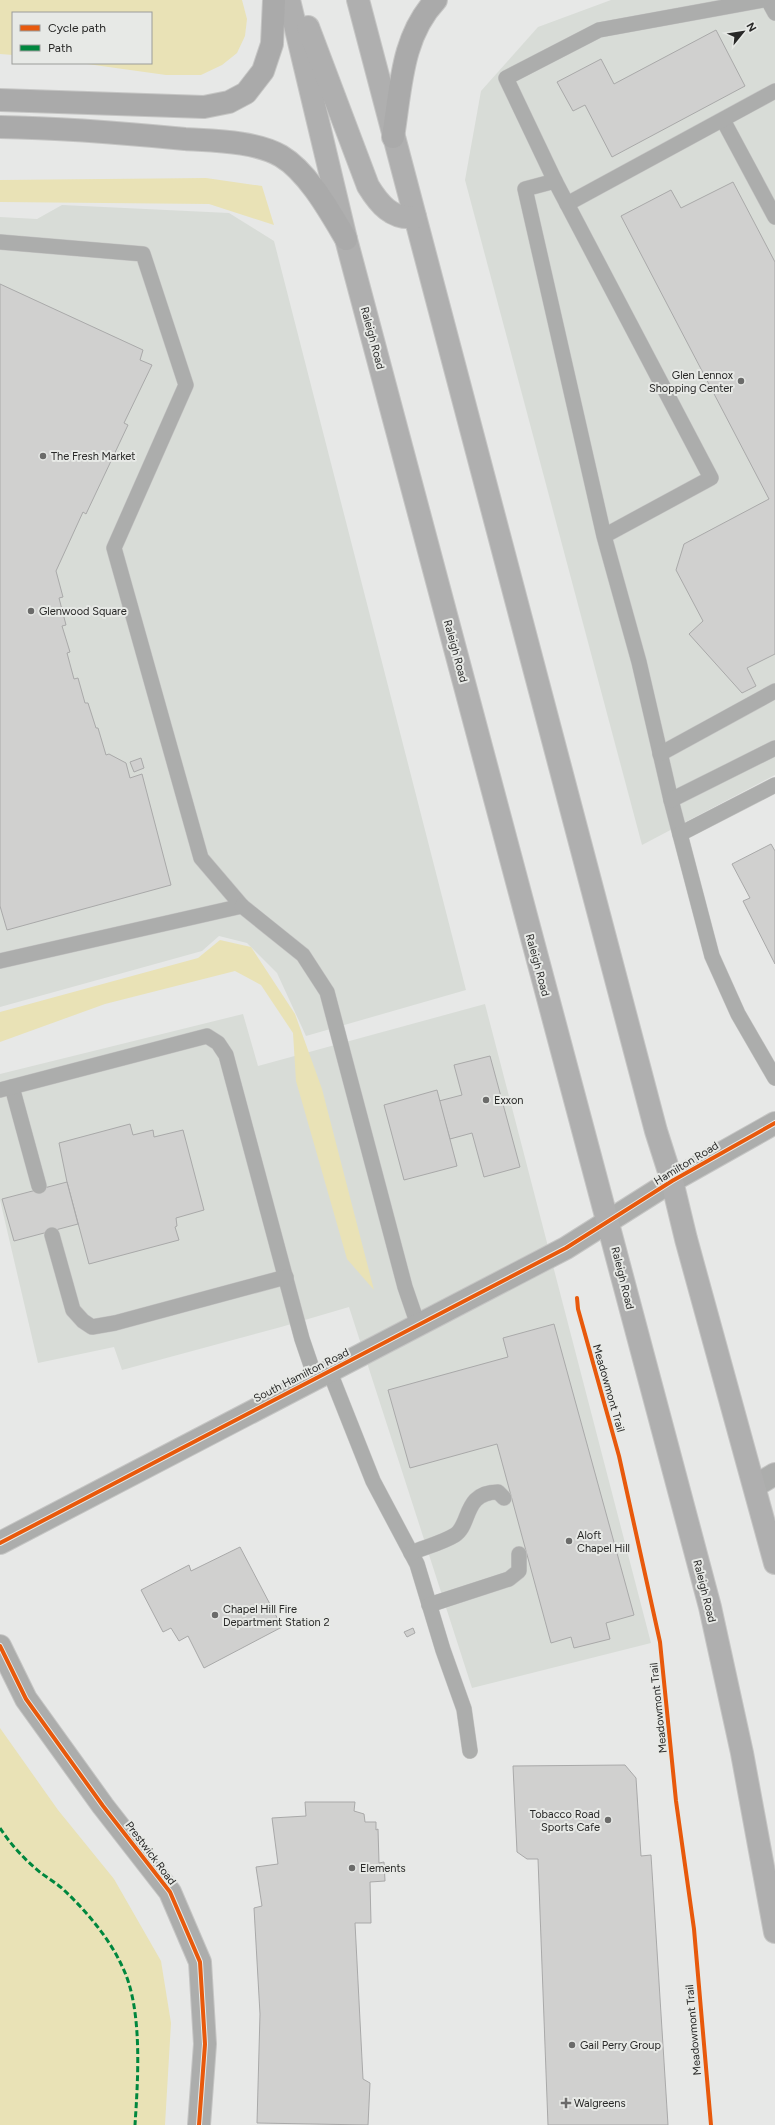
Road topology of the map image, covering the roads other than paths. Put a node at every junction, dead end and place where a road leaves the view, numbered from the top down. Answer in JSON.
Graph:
{"nodes":[{"id":1,"x":274,"y":0,"type":"edge"},
{"id":2,"x":290,"y":0,"type":"edge"},
{"id":3,"x":298,"y":0,"type":"edge"},
{"id":4,"x":358,"y":0,"type":"edge"},
{"id":5,"x":436,"y":0,"type":"edge"},
{"id":6,"x":763,"y":0,"type":"edge"},
{"id":7,"x":768,"y":0,"type":"edge"},
{"id":8,"x":775,"y":13,"type":"edge"},
{"id":9,"x":775,"y":91,"type":"edge"},
{"id":10,"x":0,"y":100,"type":"edge"},
{"id":11,"x":723,"y":120,"type":"junction"},
{"id":12,"x":0,"y":127,"type":"edge"},
{"id":13,"x":393,"y":137,"type":"junction"},
{"id":14,"x":555,"y":181,"type":"junction"},
{"id":15,"x":567,"y":204,"type":"junction"},
{"id":16,"x":415,"y":217,"type":"junction"},
{"id":17,"x":775,"y":217,"type":"edge"},
{"id":18,"x":346,"y":239,"type":"junction"},
{"id":19,"x":0,"y":242,"type":"edge"},
{"id":20,"x":604,"y":536,"type":"junction"},
{"id":21,"x":775,"y":691,"type":"edge"},
{"id":22,"x":775,"y":748,"type":"edge"},
{"id":23,"x":660,"y":754,"type":"junction"},
{"id":24,"x":775,"y":785,"type":"edge"},
{"id":25,"x":671,"y":800,"type":"junction"},
{"id":26,"x":680,"y":834,"type":"junction"},
{"id":27,"x":242,"y":906,"type":"junction"},
{"id":28,"x":0,"y":961,"type":"edge"},
{"id":29,"x":775,"y":1078,"type":"edge"},
{"id":30,"x":6,"y":1088,"type":"edge"},
{"id":31,"x":775,"y":1123,"type":"edge"},
{"id":32,"x":672,"y":1181,"type":"junction"},
{"id":33,"x":39,"y":1186,"type":"dead end"},
{"id":34,"x":608,"y":1221,"type":"junction"},
{"id":35,"x":52,"y":1235,"type":"dead end"},
{"id":36,"x":286,"y":1277,"type":"junction"},
{"id":37,"x":418,"y":1325,"type":"junction"},
{"id":38,"x":322,"y":1374,"type":"junction"},
{"id":39,"x":775,"y":1474,"type":"edge"},
{"id":40,"x":755,"y":1486,"type":"junction"},
{"id":41,"x":504,"y":1498,"type":"dead end"},
{"id":42,"x":0,"y":1543,"type":"edge"},
{"id":43,"x":411,"y":1553,"type":"junction"},
{"id":44,"x":519,"y":1554,"type":"dead end"},
{"id":45,"x":775,"y":1564,"type":"edge"},
{"id":46,"x":429,"y":1605,"type":"junction"},
{"id":47,"x":0,"y":1646,"type":"edge"},
{"id":48,"x":470,"y":1751,"type":"dead end"},
{"id":49,"x":775,"y":1932,"type":"edge"},
{"id":50,"x":199,"y":2125,"type":"edge"}],
"edges":[{"from":1,"to":10,"type":"highway"},
{"from":2,"to":18,"type":"main road","name":"Raleigh Road"},
{"from":3,"to":16,"type":"main road"},
{"from":4,"to":13,"type":"main road"},
{"from":5,"to":13,"type":"highway"},
{"from":6,"to":14,"type":"lane"},
{"from":7,"to":8,"type":"lane"},
{"from":9,"to":11,"type":"lane"},
{"from":11,"to":15,"type":"lane"},
{"from":11,"to":17,"type":"lane"},
{"from":12,"to":18,"type":"highway"},
{"from":13,"to":16,"type":"main road"},
{"from":14,"to":15,"type":"lane"},
{"from":14,"to":20,"type":"lane"},
{"from":15,"to":20,"type":"lane"},
{"from":16,"to":32,"type":"main road"},
{"from":18,"to":34,"type":"main road","name":"Raleigh Road"},
{"from":19,"to":27,"type":"lane"},
{"from":20,"to":23,"type":"lane"},
{"from":21,"to":23,"type":"lane"},
{"from":22,"to":25,"type":"lane"},
{"from":23,"to":25,"type":"lane"},
{"from":24,"to":26,"type":"lane"},
{"from":25,"to":26,"type":"lane"},
{"from":26,"to":29,"type":"lane"},
{"from":27,"to":28,"type":"lane"},
{"from":27,"to":37,"type":"lane"},
{"from":30,"to":33,"type":"lane"},
{"from":30,"to":36,"type":"lane"},
{"from":31,"to":32,"type":"street","name":"Hamilton Road"},
{"from":32,"to":34,"type":"street","name":"Hamilton Road"},
{"from":32,"to":40,"type":"main road"},
{"from":34,"to":37,"type":"street","name":"South Hamilton Road"},
{"from":34,"to":49,"type":"main road","name":"Raleigh Road"},
{"from":35,"to":36,"type":"lane"},
{"from":36,"to":38,"type":"lane"},
{"from":37,"to":38,"type":"street","name":"South Hamilton Road"},
{"from":38,"to":42,"type":"street","name":"South Hamilton Road"},
{"from":38,"to":43,"type":"lane"},
{"from":39,"to":40,"type":"street"},
{"from":40,"to":45,"type":"main road"},
{"from":41,"to":43,"type":"lane"},
{"from":43,"to":46,"type":"lane"},
{"from":44,"to":46,"type":"lane"},
{"from":46,"to":48,"type":"lane"},
{"from":47,"to":50,"type":"street","name":"Prestwick Road"}]}
